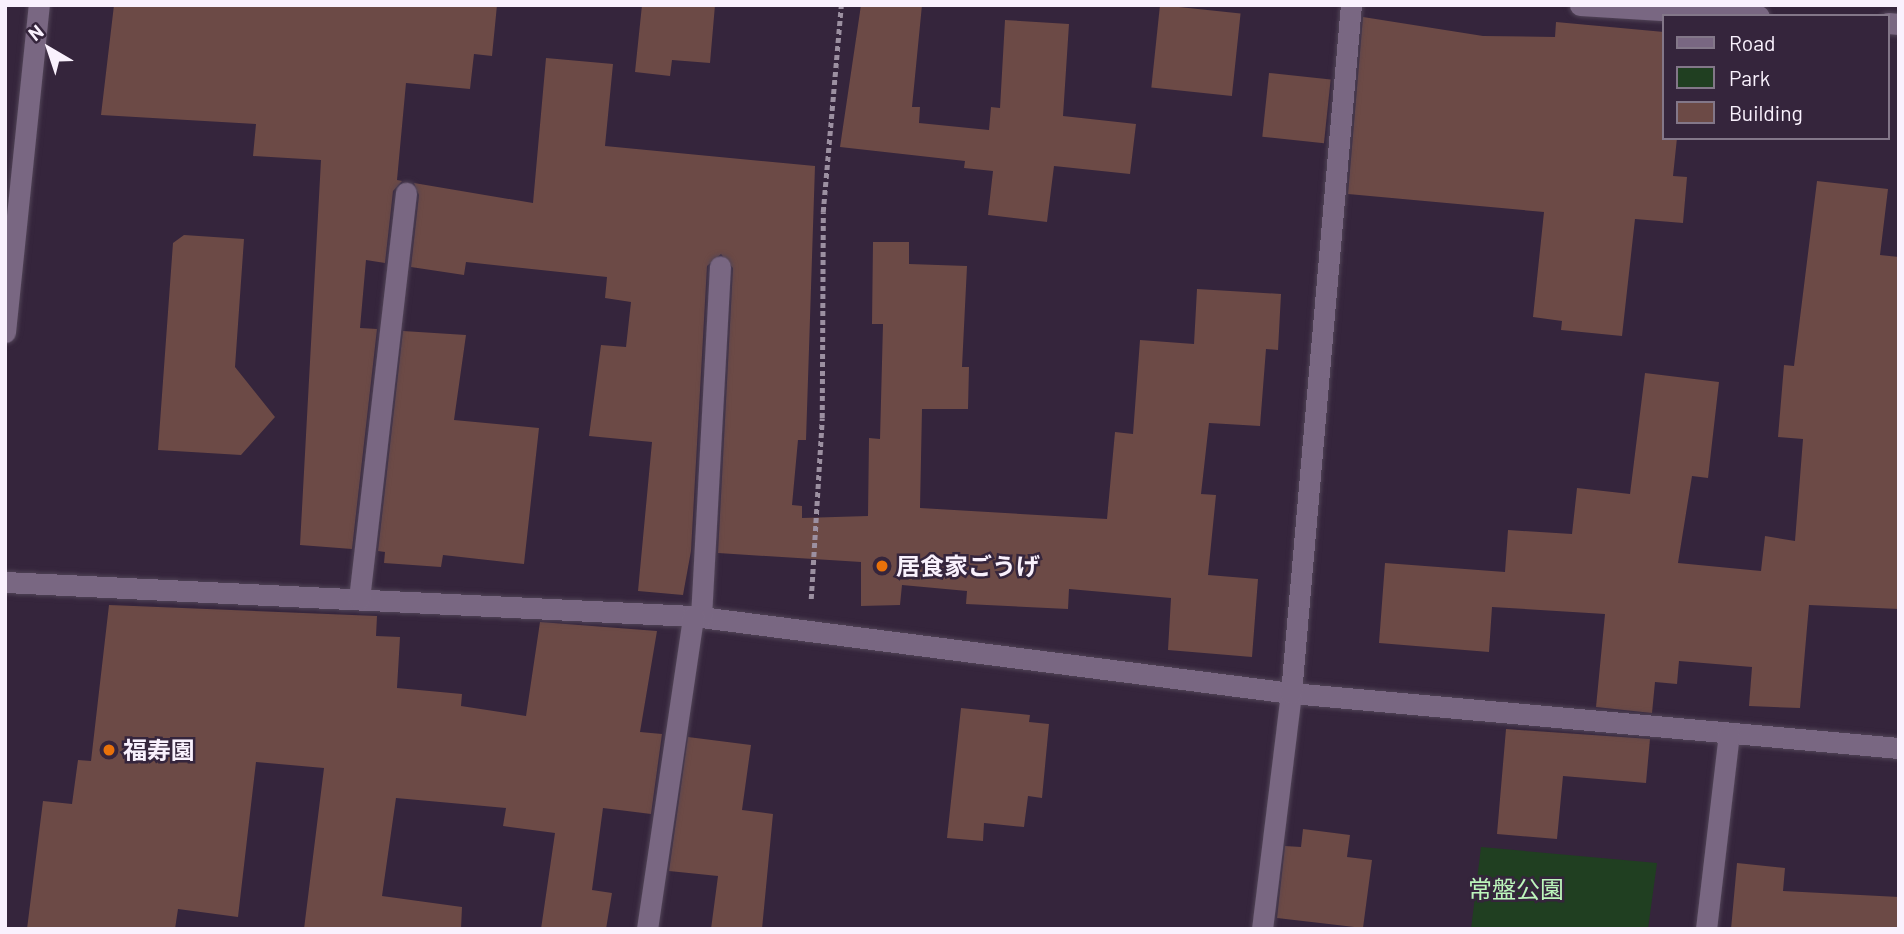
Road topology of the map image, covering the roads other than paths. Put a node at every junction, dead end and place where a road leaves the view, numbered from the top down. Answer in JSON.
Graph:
{"nodes":[{"id":1,"x":39,"y":5,"type":"edge"},
{"id":2,"x":1351,"y":5,"type":"edge"},
{"id":3,"x":1580,"y":5,"type":"edge"},
{"id":4,"x":1726,"y":14,"type":"edge"},
{"id":5,"x":406,"y":194,"type":"dead end"},
{"id":6,"x":720,"y":267,"type":"dead end"},
{"id":7,"x":5,"y":332,"type":"edge"},
{"id":8,"x":5,"y":582,"type":"edge"},
{"id":9,"x":359,"y":599,"type":"junction"},
{"id":10,"x":697,"y":616,"type":"junction"},
{"id":11,"x":1291,"y":694,"type":"junction"},
{"id":12,"x":1729,"y":733,"type":"junction"},
{"id":13,"x":1899,"y":748,"type":"edge"},
{"id":14,"x":647,"y":929,"type":"edge"},
{"id":15,"x":1262,"y":929,"type":"edge"},
{"id":16,"x":1706,"y":929,"type":"edge"}],
"edges":[{"from":1,"to":7,"type":"street"},
{"from":2,"to":11,"type":"street"},
{"from":3,"to":4,"type":"street"},
{"from":5,"to":9,"type":"street"},
{"from":6,"to":10,"type":"street"},
{"from":8,"to":9,"type":"street"},
{"from":9,"to":10,"type":"street"},
{"from":10,"to":11,"type":"street"},
{"from":10,"to":14,"type":"street"},
{"from":11,"to":12,"type":"street"},
{"from":11,"to":15,"type":"street"},
{"from":12,"to":13,"type":"street"},
{"from":12,"to":16,"type":"street"}]}
